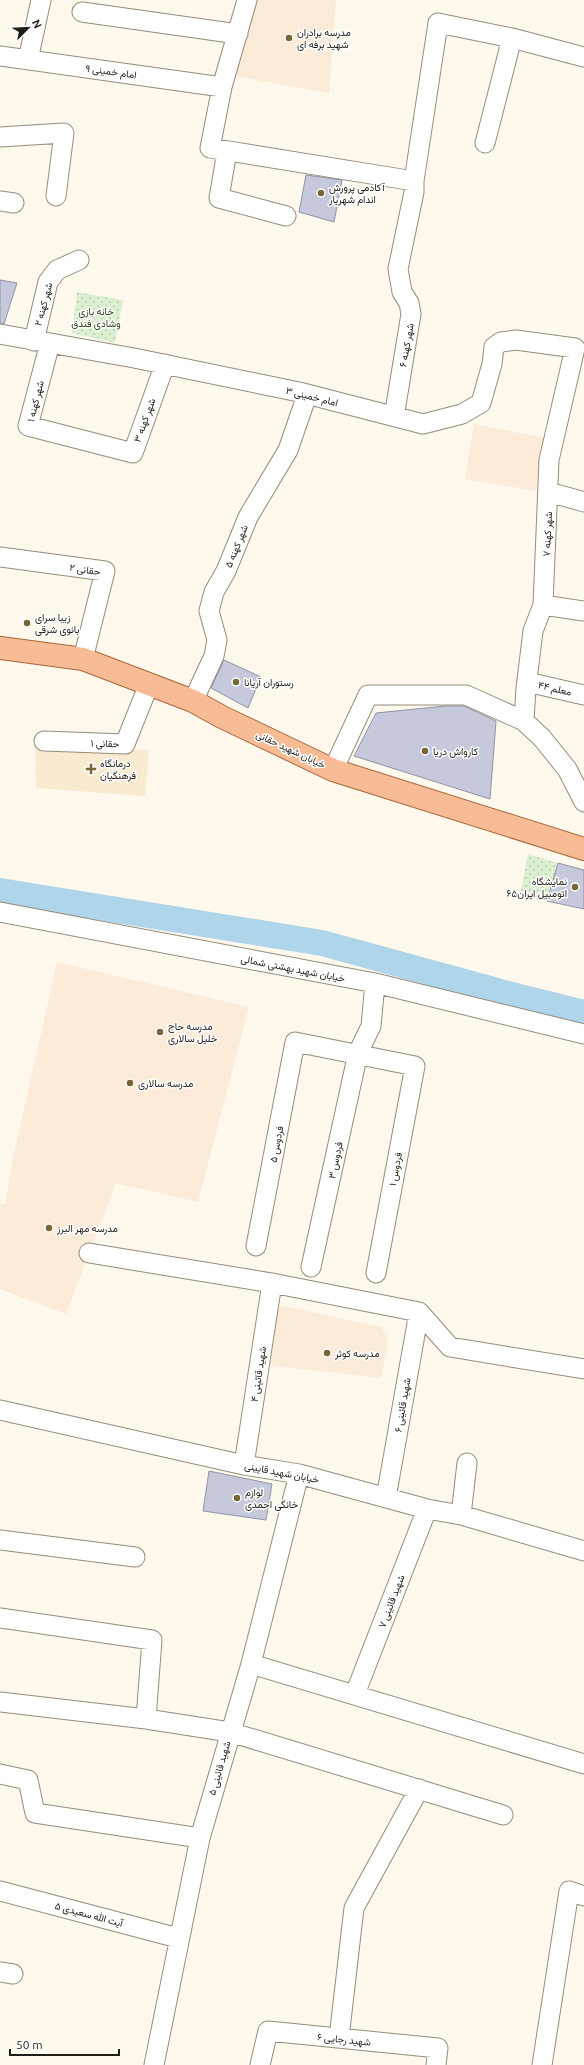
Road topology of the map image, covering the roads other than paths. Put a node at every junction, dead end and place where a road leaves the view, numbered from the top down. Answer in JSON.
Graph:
{"nodes":[{"id":1,"x":41,"y":0,"type":"edge"},
{"id":2,"x":247,"y":0,"type":"edge"},
{"id":3,"x":82,"y":12,"type":"dead end"},
{"id":4,"x":238,"y":34,"type":"junction"},
{"id":5,"x":512,"y":38,"type":"junction"},
{"id":6,"x":0,"y":56,"type":"edge"},
{"id":7,"x":584,"y":57,"type":"edge"},
{"id":8,"x":28,"y":60,"type":"junction"},
{"id":9,"x":222,"y":87,"type":"junction"},
{"id":10,"x":0,"y":137,"type":"edge"},
{"id":11,"x":485,"y":143,"type":"dead end"},
{"id":12,"x":227,"y":150,"type":"junction"},
{"id":13,"x":414,"y":181,"type":"junction"},
{"id":14,"x":56,"y":196,"type":"dead end"},
{"id":15,"x":286,"y":216,"type":"dead end"},
{"id":16,"x":79,"y":260,"type":"dead end"},
{"id":17,"x":0,"y":334,"type":"edge"},
{"id":18,"x":42,"y":342,"type":"junction"},
{"id":19,"x":580,"y":344,"type":"edge"},
{"id":20,"x":165,"y":364,"type":"junction"},
{"id":21,"x":307,"y":395,"type":"junction"},
{"id":22,"x":394,"y":417,"type":"junction"},
{"id":23,"x":85,"y":441,"type":"joint"},
{"id":24,"x":549,"y":492,"type":"junction"},
{"id":25,"x":584,"y":502,"type":"edge"},
{"id":26,"x":0,"y":557,"type":"edge"},
{"id":27,"x":543,"y":606,"type":"junction"},
{"id":28,"x":584,"y":611,"type":"edge"},
{"id":29,"x":0,"y":648,"type":"edge"},
{"id":30,"x":83,"y":659,"type":"junction"},
{"id":31,"x":527,"y":682,"type":"junction"},
{"id":32,"x":149,"y":684,"type":"junction"},
{"id":33,"x":584,"y":695,"type":"edge"},
{"id":34,"x":193,"y":701,"type":"junction"},
{"id":35,"x":524,"y":722,"type":"junction"},
{"id":36,"x":44,"y":740,"type":"dead end"},
{"id":37,"x":333,"y":770,"type":"junction"},
{"id":38,"x":584,"y":802,"type":"edge"},
{"id":39,"x":584,"y":850,"type":"edge"},
{"id":40,"x":0,"y":912,"type":"edge"},
{"id":41,"x":375,"y":983,"type":"junction"},
{"id":42,"x":584,"y":1034,"type":"edge"},
{"id":43,"x":358,"y":1053,"type":"junction"},
{"id":44,"x":256,"y":1246,"type":"dead end"},
{"id":45,"x":90,"y":1253,"type":"dead end"},
{"id":46,"x":311,"y":1267,"type":"dead end"},
{"id":47,"x":376,"y":1273,"type":"dead end"},
{"id":48,"x":272,"y":1283,"type":"junction"},
{"id":49,"x":419,"y":1312,"type":"junction"},
{"id":50,"x":584,"y":1369,"type":"edge"},
{"id":51,"x":0,"y":1410,"type":"edge"},
{"id":52,"x":467,"y":1463,"type":"dead end"},
{"id":53,"x":244,"y":1465,"type":"junction"},
{"id":54,"x":299,"y":1474,"type":"junction"},
{"id":55,"x":386,"y":1498,"type":"junction"},
{"id":56,"x":427,"y":1509,"type":"junction"},
{"id":57,"x":461,"y":1515,"type":"junction"},
{"id":58,"x":0,"y":1540,"type":"edge"},
{"id":59,"x":584,"y":1551,"type":"edge"},
{"id":60,"x":135,"y":1557,"type":"dead end"},
{"id":61,"x":0,"y":1618,"type":"edge"},
{"id":62,"x":251,"y":1664,"type":"junction"},
{"id":63,"x":355,"y":1694,"type":"junction"},
{"id":64,"x":0,"y":1702,"type":"edge"},
{"id":65,"x":146,"y":1719,"type":"junction"},
{"id":66,"x":230,"y":1732,"type":"junction"},
{"id":67,"x":584,"y":1764,"type":"edge"},
{"id":68,"x":0,"y":1774,"type":"edge"},
{"id":69,"x":419,"y":1788,"type":"junction"},
{"id":70,"x":503,"y":1815,"type":"dead end"},
{"id":71,"x":200,"y":1838,"type":"junction"},
{"id":72,"x":0,"y":1891,"type":"edge"},
{"id":73,"x":584,"y":1896,"type":"edge"},
{"id":74,"x":178,"y":1938,"type":"junction"},
{"id":75,"x":339,"y":2038,"type":"junction"},
{"id":76,"x":154,"y":2065,"type":"edge"},
{"id":77,"x":260,"y":2065,"type":"edge"},
{"id":78,"x":436,"y":2065,"type":"edge"},
{"id":79,"x":542,"y":2065,"type":"edge"}],
"edges":[{"from":1,"to":8,"type":"street"},
{"from":2,"to":4,"type":"street"},
{"from":3,"to":4,"type":"street"},
{"from":4,"to":9,"type":"street"},
{"from":5,"to":7,"type":"street"},
{"from":5,"to":11,"type":"street"},
{"from":5,"to":13,"type":"street","name":"شهر کهنه ۶"},
{"from":6,"to":8,"type":"street","name":"امام خمینی ۹"},
{"from":8,"to":9,"type":"street","name":"امام خمینی ۹"},
{"from":9,"to":12,"type":"street"},
{"from":10,"to":14,"type":"street"},
{"from":12,"to":13,"type":"street"},
{"from":12,"to":15,"type":"street"},
{"from":13,"to":22,"type":"street","name":"شهر کهنه ۶"},
{"from":16,"to":18,"type":"street","name":"شهر کهنه ۲"},
{"from":17,"to":18,"type":"street","name":"امام خمینی ۳"},
{"from":18,"to":20,"type":"street","name":"امام خمینی ۳"},
{"from":18,"to":23,"type":"street","name":"شهر کهنه ۱"},
{"from":19,"to":22,"type":"street","name":"امام خمینی ۳"},
{"from":19,"to":24,"type":"street","name":"شهر کهنه ۷"},
{"from":20,"to":21,"type":"street","name":"امام خمینی ۳"},
{"from":20,"to":23,"type":"street","name":"شهر کهنه ۳"},
{"from":21,"to":22,"type":"street","name":"امام خمینی ۳"},
{"from":21,"to":34,"type":"street","name":"شهر کهنه ۵"},
{"from":24,"to":25,"type":"street"},
{"from":24,"to":27,"type":"street","name":"شهر کهنه ۷"},
{"from":26,"to":30,"type":"street","name":"حقانی ۲"},
{"from":27,"to":28,"type":"street"},
{"from":27,"to":31,"type":"street","name":"شهر کهنه ۷"},
{"from":29,"to":30,"type":"main road","name":"خیابان شهید حقانی"},
{"from":30,"to":32,"type":"main road","name":"خیابان شهید حقانی"},
{"from":31,"to":33,"type":"street","name":"معلم ۴۴"},
{"from":31,"to":35,"type":"street","name":"شهر کهنه ۷"},
{"from":32,"to":34,"type":"main road","name":"خیابان شهید حقانی"},
{"from":32,"to":36,"type":"street","name":"حقانی ۱"},
{"from":34,"to":37,"type":"main road","name":"خیابان شهید حقانی"},
{"from":35,"to":37,"type":"street"},
{"from":35,"to":38,"type":"street"},
{"from":37,"to":39,"type":"main road","name":"خیابان شهید حقانی"},
{"from":40,"to":41,"type":"street","name":"خیابان شهید بهشتی شمالی"},
{"from":41,"to":42,"type":"street","name":"خیابان شهید بهشتی شمالی"},
{"from":41,"to":43,"type":"street","name":"فردوس ۳"},
{"from":43,"to":44,"type":"street","name":"فردوس ۵"},
{"from":43,"to":46,"type":"street","name":"فردوس ۳"},
{"from":43,"to":47,"type":"street","name":"فردوس ۱"},
{"from":45,"to":48,"type":"street"},
{"from":48,"to":49,"type":"street"},
{"from":48,"to":53,"type":"street","name":"شهید قائینی ۴"},
{"from":49,"to":50,"type":"street"},
{"from":49,"to":55,"type":"street","name":"شهید قائینی ۶"},
{"from":51,"to":53,"type":"street","name":"خیابان شهید قایینی"},
{"from":52,"to":57,"type":"street"},
{"from":53,"to":54,"type":"street","name":"خیابان شهید قایینی"},
{"from":54,"to":55,"type":"street","name":"خیابان شهید قایینی"},
{"from":54,"to":62,"type":"street","name":"شهید قائینی ۵"},
{"from":55,"to":56,"type":"street","name":"خیابان شهید قایینی"},
{"from":56,"to":57,"type":"street","name":"خیابان شهید قایینی"},
{"from":56,"to":63,"type":"street","name":"شهید قائینی ۷"},
{"from":57,"to":59,"type":"street","name":"خیابان شهید قایینی"},
{"from":58,"to":60,"type":"street"},
{"from":61,"to":65,"type":"street"},
{"from":62,"to":63,"type":"street"},
{"from":62,"to":66,"type":"street","name":"شهید قائینی ۵"},
{"from":63,"to":67,"type":"street"},
{"from":64,"to":65,"type":"street"},
{"from":65,"to":66,"type":"street"},
{"from":66,"to":69,"type":"street"},
{"from":66,"to":71,"type":"street","name":"شهید قائینی ۵"},
{"from":68,"to":71,"type":"street"},
{"from":69,"to":70,"type":"street"},
{"from":69,"to":75,"type":"street"},
{"from":71,"to":74,"type":"street","name":"شهید قائینی ۵"},
{"from":72,"to":74,"type":"street","name":"آیت الله سعیدی ۵"},
{"from":73,"to":79,"type":"street"},
{"from":74,"to":76,"type":"street","name":"شهید قائینی ۵"},
{"from":75,"to":77,"type":"street","name":"شهید رجایی ۶"},
{"from":75,"to":78,"type":"street","name":"شهید رجایی ۶"}]}
